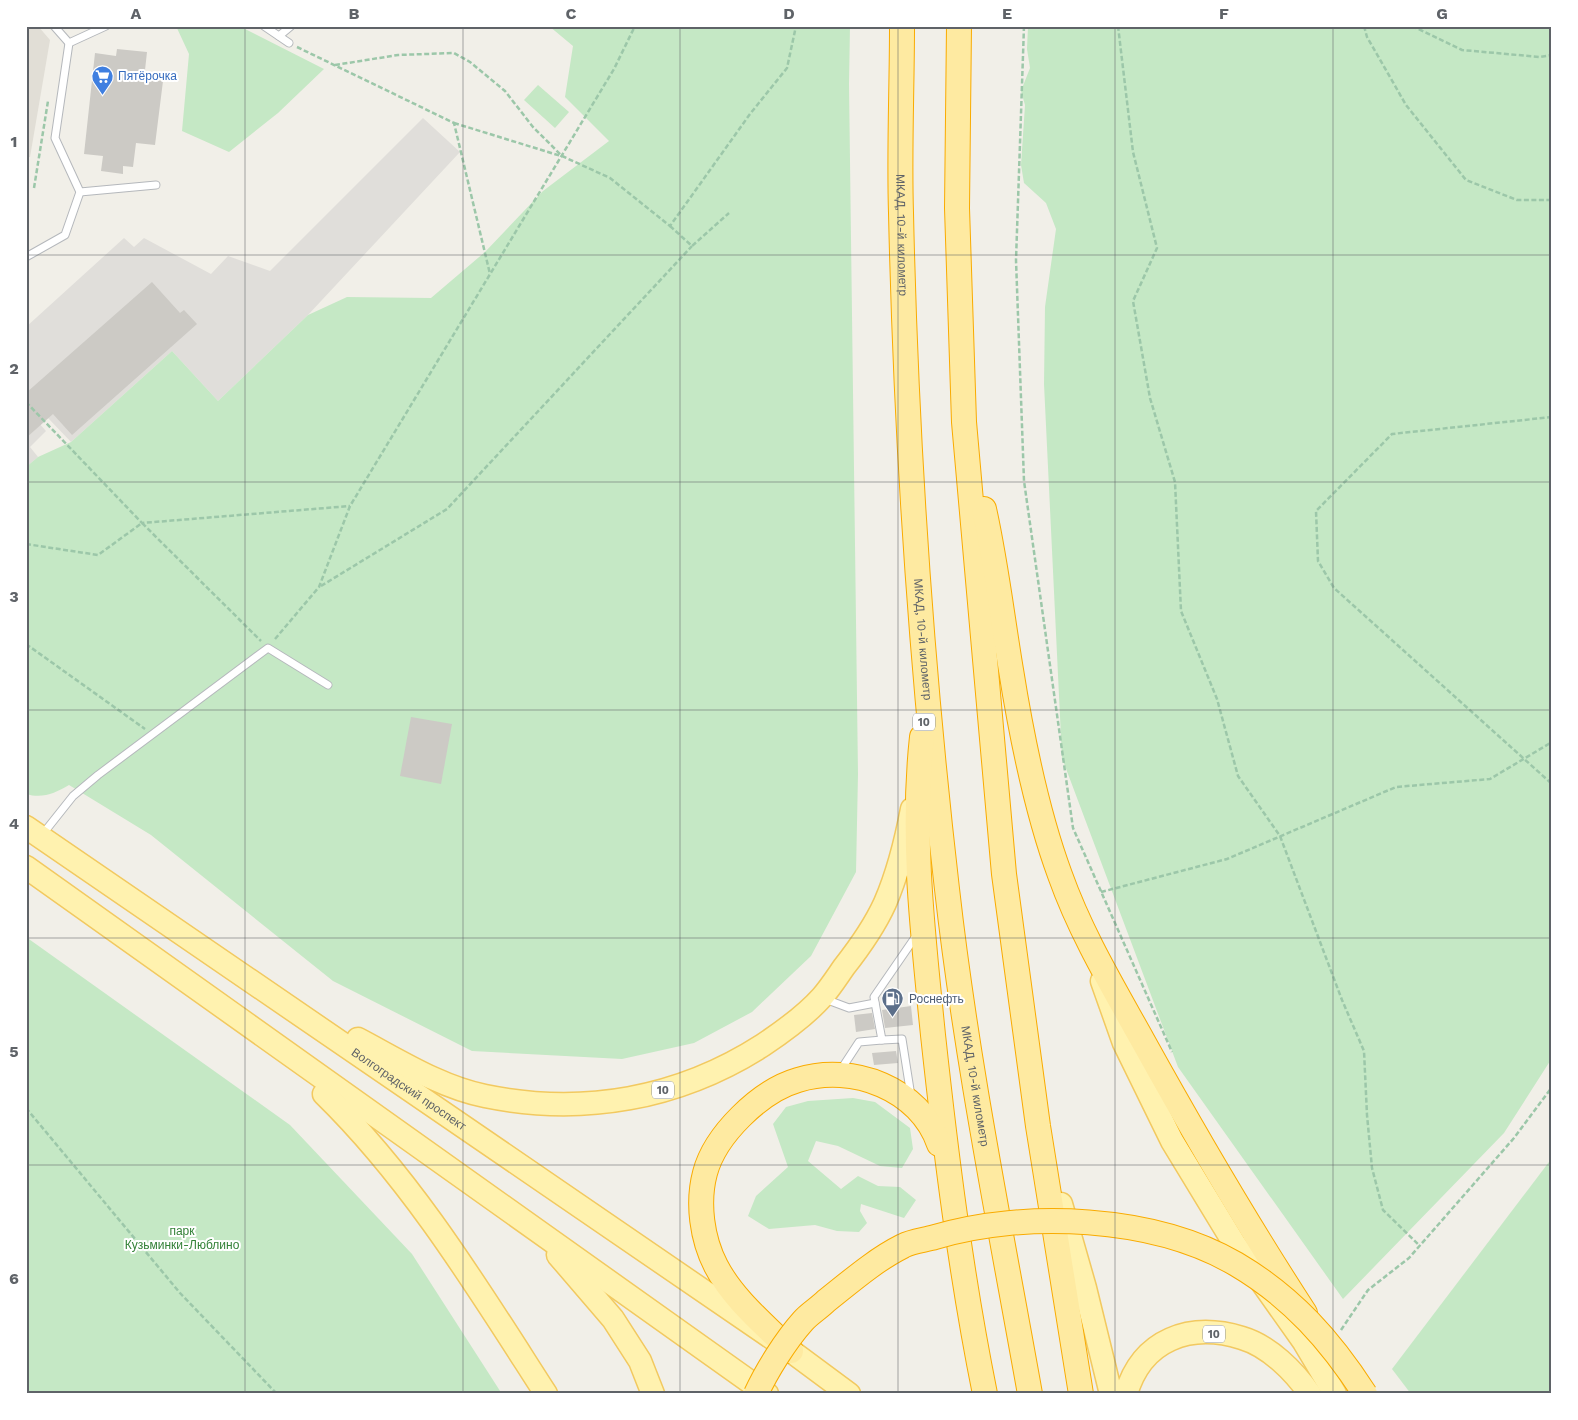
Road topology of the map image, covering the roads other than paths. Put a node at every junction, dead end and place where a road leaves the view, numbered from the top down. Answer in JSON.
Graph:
{"nodes":[{"id":1,"x":54,"y":26,"type":"edge"},
{"id":2,"x":106,"y":26,"type":"edge"},
{"id":3,"x":264,"y":26,"type":"edge"},
{"id":4,"x":291,"y":26,"type":"edge"},
{"id":5,"x":902,"y":26,"type":"edge"},
{"id":6,"x":959,"y":26,"type":"edge"},
{"id":7,"x":279,"y":36,"type":"junction"},
{"id":8,"x":69,"y":43,"type":"junction"},
{"id":9,"x":289,"y":43,"type":"road end"},
{"id":10,"x":156,"y":184,"type":"dead end"},
{"id":11,"x":80,"y":192,"type":"junction"},
{"id":12,"x":26,"y":257,"type":"edge"},
{"id":13,"x":964,"y":422,"type":"junction"},
{"id":14,"x":925,"y":656,"type":"junction"},
{"id":15,"x":328,"y":685,"type":"dead end"},
{"id":16,"x":917,"y":788,"type":"junction"},
{"id":17,"x":33,"y":832,"type":"edge"},
{"id":18,"x":26,"y":867,"type":"edge"},
{"id":19,"x":922,"y":927,"type":"junction"},
{"id":20,"x":1088,"y":941,"type":"junction"},
{"id":21,"x":270,"y":993,"type":"junction"},
{"id":22,"x":821,"y":998,"type":"junction"},
{"id":23,"x":876,"y":1003,"type":"junction"},
{"id":24,"x":882,"y":1040,"type":"junction"},
{"id":25,"x":275,"y":1046,"type":"junction"},
{"id":26,"x":837,"y":1076,"type":"junction"},
{"id":27,"x":912,"y":1104,"type":"junction"},
{"id":28,"x":1038,"y":1126,"type":"junction"},
{"id":29,"x":947,"y":1165,"type":"junction"},
{"id":30,"x":543,"y":1236,"type":"junction"},
{"id":31,"x":791,"y":1351,"type":"junction"},
{"id":32,"x":546,"y":1394,"type":"edge"},
{"id":33,"x":652,"y":1394,"type":"edge"},
{"id":34,"x":756,"y":1394,"type":"edge"},
{"id":35,"x":767,"y":1394,"type":"edge"},
{"id":36,"x":849,"y":1394,"type":"edge"},
{"id":37,"x":984,"y":1394,"type":"edge"},
{"id":38,"x":1030,"y":1394,"type":"edge"},
{"id":39,"x":1081,"y":1394,"type":"edge"},
{"id":40,"x":1111,"y":1394,"type":"edge"},
{"id":41,"x":1126,"y":1394,"type":"edge"},
{"id":42,"x":1310,"y":1394,"type":"edge"},
{"id":43,"x":1335,"y":1394,"type":"edge"},
{"id":44,"x":1358,"y":1394,"type":"edge"},
{"id":45,"x":1365,"y":1394,"type":"edge"}],
"edges":[{"from":1,"to":8,"type":"lane"},
{"from":2,"to":8,"type":"lane"},
{"from":3,"to":7,"type":"lane"},
{"from":4,"to":7,"type":"lane"},
{"from":5,"to":14,"type":"highway","name":"МКАД, 10-й километр"},
{"from":6,"to":13,"type":"highway"},
{"from":7,"to":9,"type":"lane"},
{"from":8,"to":11,"type":"lane"},
{"from":10,"to":11,"type":"lane"},
{"from":11,"to":12,"type":"lane"},
{"from":13,"to":20,"type":"highway"},
{"from":13,"to":28,"type":"highway"},
{"from":14,"to":16,"type":"highway","number":"10"},
{"from":14,"to":38,"type":"highway","name":"МКАД, 10-й километр"},
{"from":15,"to":17,"type":"lane"},
{"from":16,"to":19,"type":"highway"},
{"from":16,"to":22,"type":"main road","number":"10"},
{"from":17,"to":21,"type":"main road","name":"Волгоградский проспект"},
{"from":18,"to":25,"type":"main road"},
{"from":19,"to":23,"type":"lane"},
{"from":19,"to":29,"type":"highway"},
{"from":20,"to":43,"type":"main road"},
{"from":20,"to":44,"type":"highway"},
{"from":21,"to":22,"type":"main road","number":"10"},
{"from":21,"to":31,"type":"main road","name":"Волгоградский проспект"},
{"from":22,"to":23,"type":"lane"},
{"from":23,"to":24,"type":"lane"},
{"from":24,"to":26,"type":"lane"},
{"from":24,"to":27,"type":"lane"},
{"from":25,"to":30,"type":"main road"},
{"from":25,"to":32,"type":"main road"},
{"from":26,"to":27,"type":"highway"},
{"from":26,"to":31,"type":"highway"},
{"from":27,"to":29,"type":"highway"},
{"from":28,"to":39,"type":"highway"},
{"from":28,"to":40,"type":"main road"},
{"from":29,"to":37,"type":"highway"},
{"from":30,"to":33,"type":"main road"},
{"from":30,"to":35,"type":"main road"},
{"from":31,"to":36,"type":"main road","name":"Волгоградский проспект"},
{"from":34,"to":45,"type":"highway","bridge":true},
{"from":41,"to":42,"type":"main road","number":"10"}]}
